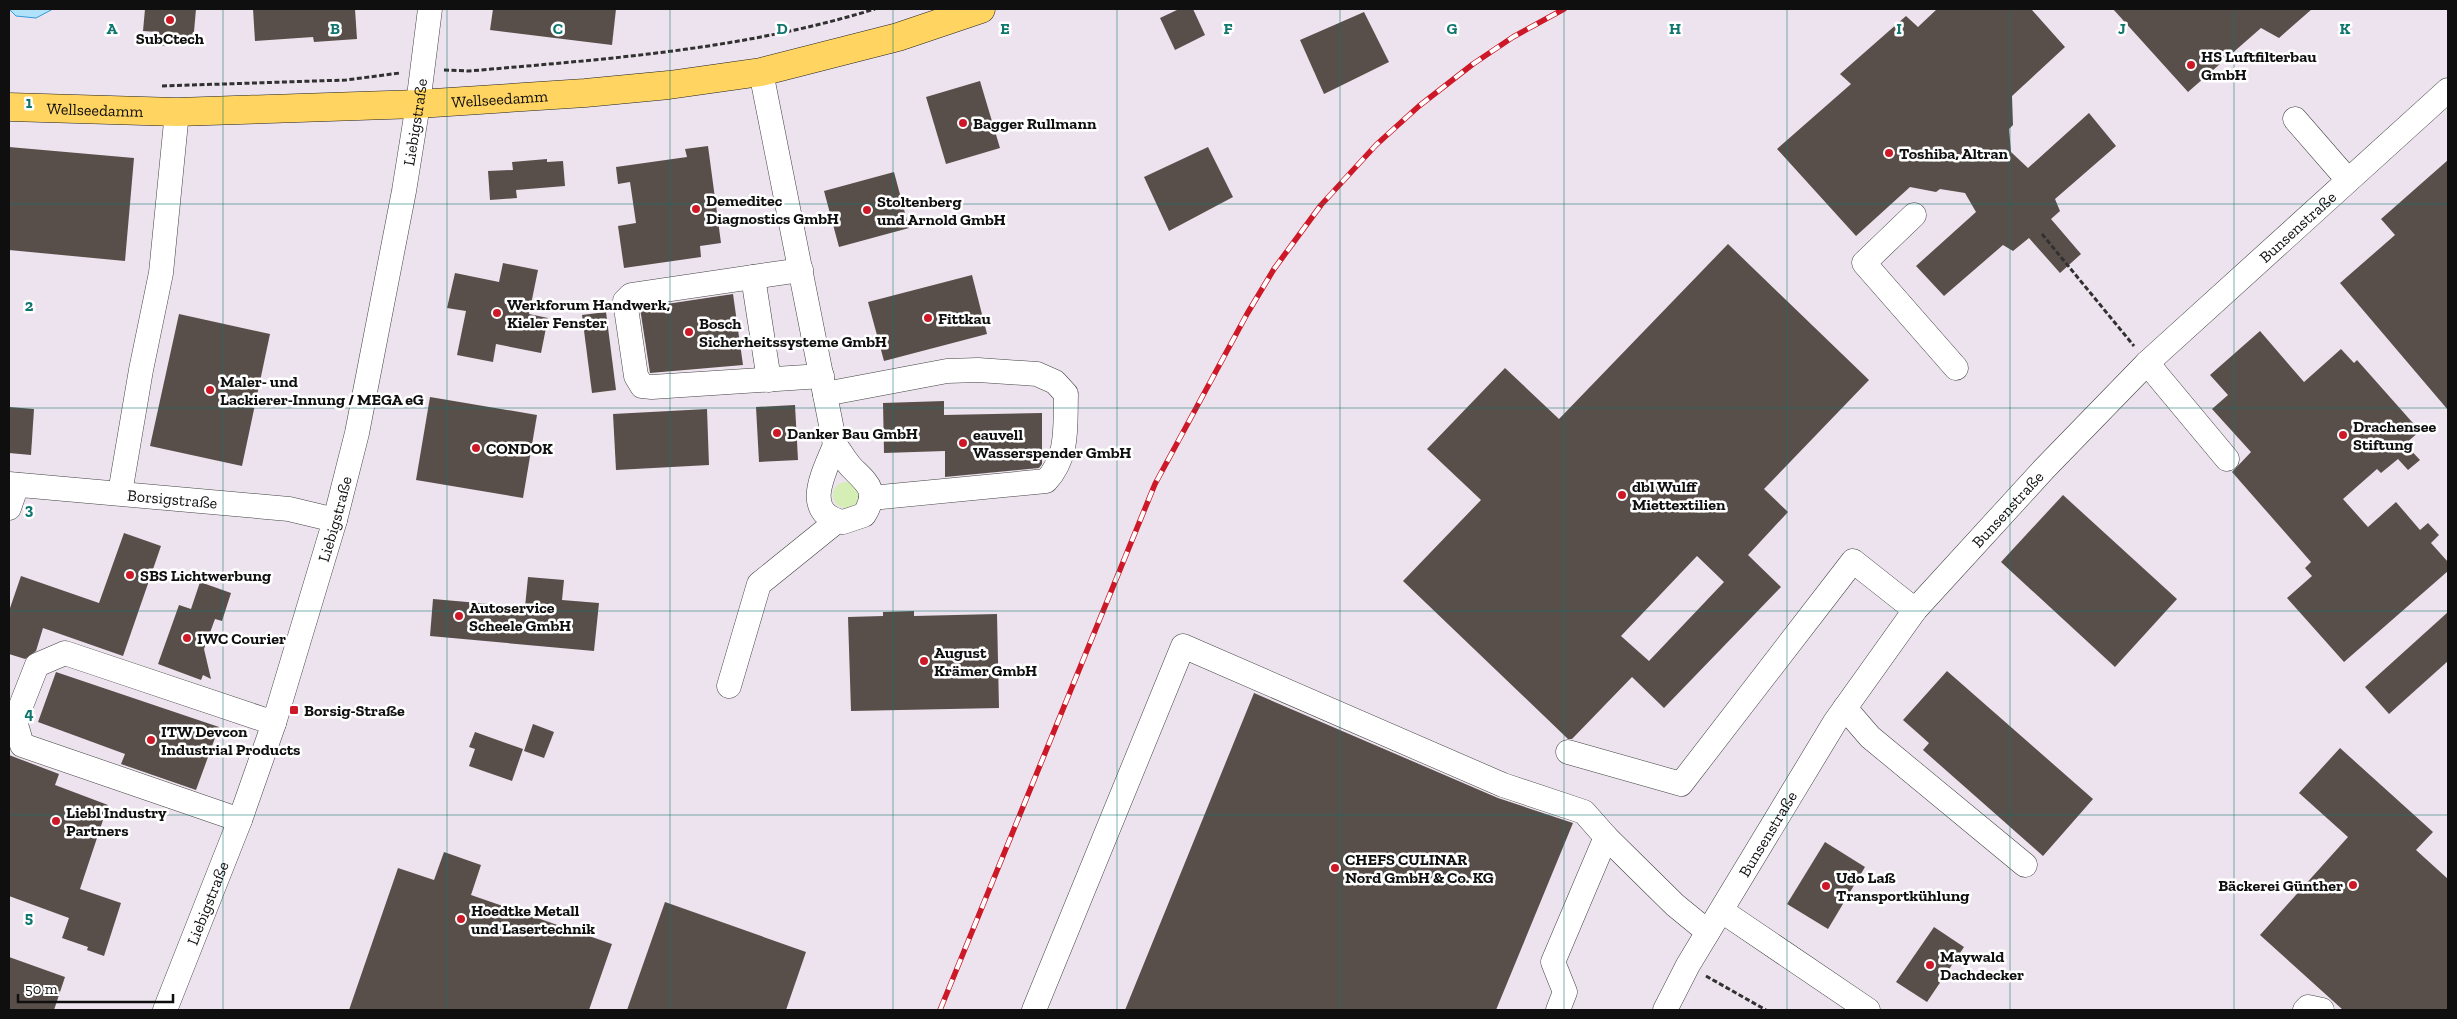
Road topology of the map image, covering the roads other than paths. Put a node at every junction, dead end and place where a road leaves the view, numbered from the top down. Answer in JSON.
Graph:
{"nodes":[{"id":1,"x":430,"y":9,"type":"edge"},
{"id":2,"x":981,"y":9,"type":"edge"},
{"id":3,"x":940,"y":15,"type":"edge"},
{"id":4,"x":761,"y":72,"type":"junction"},
{"id":5,"x":2448,"y":90,"type":"edge"},
{"id":6,"x":418,"y":104,"type":"junction"},
{"id":7,"x":9,"y":107,"type":"edge"},
{"id":8,"x":176,"y":112,"type":"junction"},
{"id":9,"x":2296,"y":119,"type":"dead end"},
{"id":10,"x":2348,"y":180,"type":"junction"},
{"id":11,"x":1914,"y":215,"type":"dead end"},
{"id":12,"x":801,"y":270,"type":"junction"},
{"id":13,"x":753,"y":277,"type":"junction"},
{"id":14,"x":2147,"y":363,"type":"junction"},
{"id":15,"x":1956,"y":368,"type":"dead end"},
{"id":16,"x":770,"y":380,"type":"junction"},
{"id":17,"x":823,"y":385,"type":"junction"},
{"id":18,"x":835,"y":445,"type":"junction"},
{"id":19,"x":2227,"y":459,"type":"dead end"},
{"id":20,"x":13,"y":484,"type":"edge"},
{"id":21,"x":120,"y":492,"type":"junction"},
{"id":22,"x":872,"y":498,"type":"junction"},
{"id":23,"x":9,"y":508,"type":"edge"},
{"id":24,"x":335,"y":520,"type":"junction"},
{"id":25,"x":837,"y":521,"type":"junction"},
{"id":26,"x":1915,"y":610,"type":"junction"},
{"id":27,"x":729,"y":686,"type":"dead end"},
{"id":28,"x":1845,"y":708,"type":"junction"},
{"id":29,"x":274,"y":723,"type":"junction"},
{"id":30,"x":1568,"y":752,"type":"dead end"},
{"id":31,"x":240,"y":820,"type":"junction"},
{"id":32,"x":1606,"y":837,"type":"junction"},
{"id":33,"x":2025,"y":865,"type":"dead end"},
{"id":34,"x":1722,"y":911,"type":"junction"},
{"id":35,"x":1708,"y":932,"type":"junction"},
{"id":36,"x":165,"y":1010,"type":"edge"},
{"id":37,"x":1034,"y":1010,"type":"edge"},
{"id":38,"x":1558,"y":1010,"type":"edge"},
{"id":39,"x":1665,"y":1010,"type":"edge"},
{"id":40,"x":1868,"y":1010,"type":"edge"},
{"id":41,"x":2305,"y":1010,"type":"edge"},
{"id":42,"x":2322,"y":1010,"type":"edge"}],
"edges":[{"from":1,"to":6,"type":"street","name":"Liebigstraße"},
{"from":2,"to":3,"type":"main road","name":"Wellseedamm"},
{"from":3,"to":4,"type":"main road","name":"Wellseedamm"},
{"from":4,"to":6,"type":"main road","name":"Wellseedamm"},
{"from":4,"to":12,"type":"street"},
{"from":5,"to":10,"type":"street","name":"Bunsenstraße"},
{"from":6,"to":8,"type":"main road","name":"Wellseedamm"},
{"from":6,"to":24,"type":"street","name":"Liebigstraße"},
{"from":7,"to":8,"type":"main road","name":"Wellseedamm"},
{"from":8,"to":21,"type":"street"},
{"from":9,"to":10,"type":"street"},
{"from":10,"to":14,"type":"street","name":"Bunsenstraße"},
{"from":11,"to":15,"type":"street"},
{"from":12,"to":13,"type":"street"},
{"from":12,"to":17,"type":"street"},
{"from":13,"to":16,"type":"street"},
{"from":13,"to":16,"type":"street"},
{"from":14,"to":19,"type":"street"},
{"from":14,"to":26,"type":"street","name":"Bunsenstraße"},
{"from":16,"to":17,"type":"street"},
{"from":17,"to":18,"type":"street"},
{"from":17,"to":22,"type":"street"},
{"from":18,"to":22,"type":"street"},
{"from":18,"to":25,"type":"street"},
{"from":20,"to":21,"type":"street","name":"Borsigstraße"},
{"from":20,"to":23,"type":"street"},
{"from":21,"to":24,"type":"street","name":"Borsigstraße"},
{"from":22,"to":25,"type":"street"},
{"from":24,"to":29,"type":"street","name":"Liebigstraße"},
{"from":25,"to":27,"type":"street"},
{"from":26,"to":28,"type":"street","name":"Bunsenstraße"},
{"from":26,"to":30,"type":"street"},
{"from":28,"to":33,"type":"street"},
{"from":28,"to":34,"type":"street","name":"Bunsenstraße"},
{"from":29,"to":31,"type":"street","name":"Liebigstraße"},
{"from":29,"to":31,"type":"street"},
{"from":31,"to":36,"type":"street","name":"Liebigstraße"},
{"from":32,"to":35,"type":"street"},
{"from":32,"to":37,"type":"street"},
{"from":32,"to":38,"type":"street"},
{"from":34,"to":35,"type":"street","name":"Bunsenstraße"},
{"from":34,"to":40,"type":"street"},
{"from":35,"to":39,"type":"street","name":"Bunsenstraße"},
{"from":41,"to":42,"type":"street"}]}
